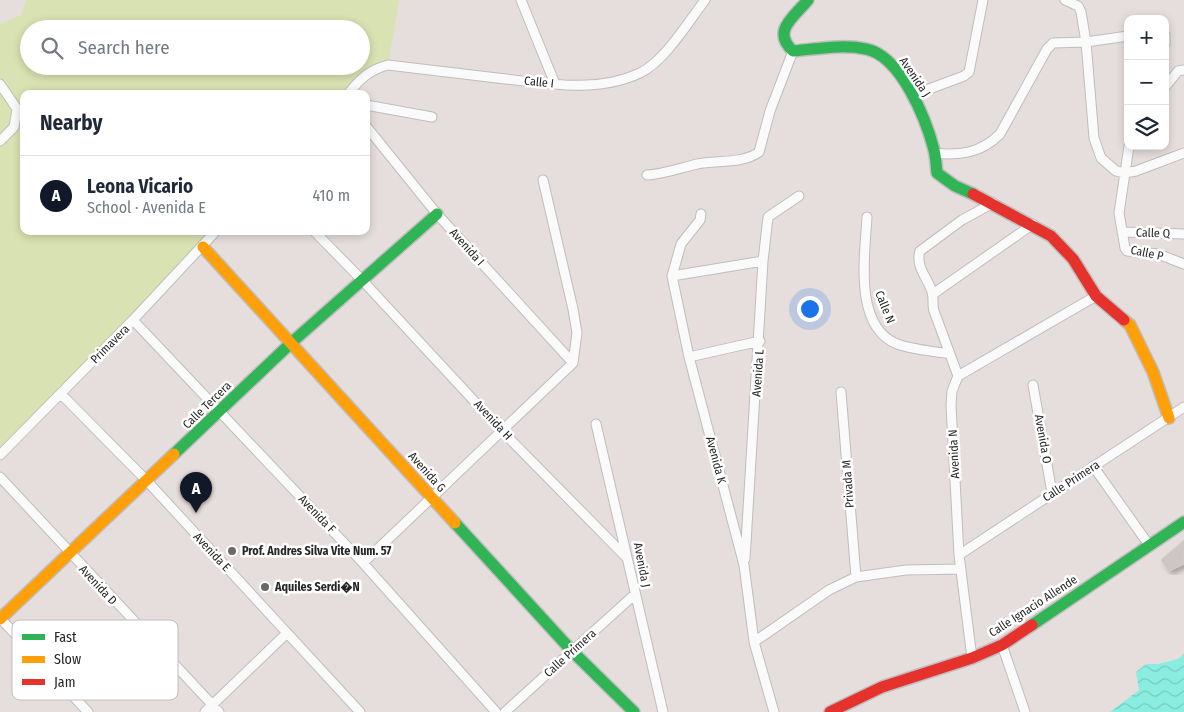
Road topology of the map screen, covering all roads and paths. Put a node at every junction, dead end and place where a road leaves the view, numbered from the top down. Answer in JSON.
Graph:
{"nodes":[{"id":1,"x":521,"y":0,"type":"edge"},
{"id":2,"x":706,"y":0,"type":"edge"},
{"id":3,"x":808,"y":0,"type":"edge"},
{"id":4,"x":983,"y":0,"type":"edge"},
{"id":5,"x":1065,"y":0,"type":"edge"},
{"id":6,"x":1078,"y":3,"type":"edge"},
{"id":7,"x":1124,"y":37,"type":"edge"},
{"id":8,"x":1086,"y":42,"type":"junction"},
{"id":9,"x":793,"y":51,"type":"junction"},
{"id":10,"x":1184,"y":70,"type":"edge"},
{"id":11,"x":370,"y":71,"type":"edge"},
{"id":12,"x":365,"y":75,"type":"edge"},
{"id":13,"x":1169,"y":81,"type":"edge"},
{"id":14,"x":0,"y":84,"type":"edge"},
{"id":15,"x":555,"y":84,"type":"junction"},
{"id":16,"x":351,"y":90,"type":"edge"},
{"id":17,"x":913,"y":95,"type":"junction"},
{"id":18,"x":370,"y":106,"type":"edge"},
{"id":19,"x":432,"y":117,"type":"dead end"},
{"id":20,"x":370,"y":131,"type":"edge"},
{"id":21,"x":0,"y":141,"type":"edge"},
{"id":22,"x":1128,"y":150,"type":"edge"},
{"id":23,"x":934,"y":153,"type":"junction"},
{"id":24,"x":1184,"y":153,"type":"edge"},
{"id":25,"x":1125,"y":172,"type":"junction"},
{"id":26,"x":647,"y":175,"type":"dead end"},
{"id":27,"x":543,"y":180,"type":"dead end"},
{"id":28,"x":799,"y":196,"type":"dead end"},
{"id":29,"x":993,"y":203,"type":"junction"},
{"id":30,"x":437,"y":214,"type":"junction"},
{"id":31,"x":701,"y":214,"type":"dead end"},
{"id":32,"x":867,"y":218,"type":"dead end"},
{"id":33,"x":1033,"y":224,"type":"junction"},
{"id":34,"x":1122,"y":232,"type":"junction"},
{"id":35,"x":1184,"y":234,"type":"edge"},
{"id":36,"x":213,"y":235,"type":"edge"},
{"id":37,"x":318,"y":235,"type":"edge"},
{"id":38,"x":203,"y":247,"type":"junction"},
{"id":39,"x":763,"y":261,"type":"junction"},
{"id":40,"x":1184,"y":264,"type":"edge"},
{"id":41,"x":672,"y":276,"type":"junction"},
{"id":42,"x":362,"y":280,"type":"junction"},
{"id":43,"x":933,"y":294,"type":"junction"},
{"id":44,"x":1096,"y":296,"type":"junction"},
{"id":45,"x":134,"y":320,"type":"junction"},
{"id":46,"x":760,"y":342,"type":"junction"},
{"id":47,"x":291,"y":343,"type":"junction"},
{"id":48,"x":950,"y":354,"type":"junction"},
{"id":49,"x":689,"y":357,"type":"junction"},
{"id":50,"x":573,"y":363,"type":"junction"},
{"id":51,"x":958,"y":376,"type":"junction"},
{"id":52,"x":1033,"y":385,"type":"dead end"},
{"id":53,"x":841,"y":392,"type":"dead end"},
{"id":54,"x":61,"y":394,"type":"junction"},
{"id":55,"x":1184,"y":407,"type":"edge"},
{"id":56,"x":220,"y":412,"type":"junction"},
{"id":57,"x":1169,"y":418,"type":"junction"},
{"id":58,"x":596,"y":424,"type":"dead end"},
{"id":59,"x":502,"y":431,"type":"junction"},
{"id":60,"x":0,"y":455,"type":"edge"},
{"id":61,"x":1093,"y":466,"type":"junction"},
{"id":62,"x":0,"y":477,"type":"edge"},
{"id":63,"x":146,"y":481,"type":"junction"},
{"id":64,"x":1052,"y":493,"type":"junction"},
{"id":65,"x":431,"y":496,"type":"junction"},
{"id":66,"x":1184,"y":522,"type":"edge"},
{"id":67,"x":1149,"y":545,"type":"junction"},
{"id":68,"x":69,"y":554,"type":"junction"},
{"id":69,"x":960,"y":555,"type":"junction"},
{"id":70,"x":627,"y":558,"type":"junction"},
{"id":71,"x":363,"y":563,"type":"junction"},
{"id":72,"x":744,"y":565,"type":"junction"},
{"id":73,"x":961,"y":569,"type":"junction"},
{"id":74,"x":856,"y":576,"type":"junction"},
{"id":75,"x":634,"y":595,"type":"junction"},
{"id":76,"x":0,"y":618,"type":"edge"},
{"id":77,"x":132,"y":620,"type":"edge"},
{"id":78,"x":12,"y":631,"type":"edge"},
{"id":79,"x":287,"y":633,"type":"junction"},
{"id":80,"x":754,"y":642,"type":"junction"},
{"id":81,"x":1002,"y":645,"type":"junction"},
{"id":82,"x":572,"y":651,"type":"junction"},
{"id":83,"x":972,"y":658,"type":"junction"},
{"id":84,"x":178,"y":669,"type":"edge"},
{"id":85,"x":77,"y":700,"type":"edge"},
{"id":86,"x":212,"y":705,"type":"junction"},
{"id":87,"x":88,"y":712,"type":"edge"},
{"id":88,"x":205,"y":712,"type":"edge"},
{"id":89,"x":219,"y":712,"type":"edge"},
{"id":90,"x":360,"y":712,"type":"edge"},
{"id":91,"x":496,"y":712,"type":"edge"},
{"id":92,"x":505,"y":712,"type":"edge"},
{"id":93,"x":634,"y":712,"type":"edge"},
{"id":94,"x":662,"y":712,"type":"edge"},
{"id":95,"x":774,"y":712,"type":"edge"},
{"id":96,"x":830,"y":712,"type":"edge"},
{"id":97,"x":1025,"y":712,"type":"edge"}],
"edges":[{"from":1,"to":15,"type":"street"},
{"from":2,"to":15,"type":"street","name":"Calle I"},
{"from":3,"to":9,"type":"street"},
{"from":4,"to":17,"type":"street"},
{"from":5,"to":6,"type":"street"},
{"from":6,"to":8,"type":"street"},
{"from":7,"to":8,"type":"street"},
{"from":8,"to":23,"type":"street"},
{"from":8,"to":25,"type":"street"},
{"from":9,"to":17,"type":"street","name":"Avenida J"},
{"from":9,"to":26,"type":"street"},
{"from":10,"to":13,"type":"street"},
{"from":11,"to":15,"type":"street","name":"Calle I"},
{"from":12,"to":16,"type":"street","name":"Calle I"},
{"from":14,"to":21,"type":"street"},
{"from":17,"to":23,"type":"street","name":"Avenida J"},
{"from":18,"to":19,"type":"street"},
{"from":20,"to":30,"type":"street","name":"Avenida I"},
{"from":22,"to":25,"type":"street","name":"Calle P"},
{"from":23,"to":29,"type":"street","name":"Avenida J"},
{"from":24,"to":25,"type":"street"},
{"from":25,"to":34,"type":"street","name":"Calle P"},
{"from":27,"to":50,"type":"street"},
{"from":28,"to":39,"type":"street","name":"Avenida L"},
{"from":29,"to":33,"type":"street"},
{"from":29,"to":43,"type":"street"},
{"from":30,"to":42,"type":"street","name":"Calle Tercera"},
{"from":30,"to":50,"type":"street","name":"Avenida I"},
{"from":31,"to":41,"type":"street","name":"Avenida K"},
{"from":32,"to":48,"type":"street","name":"Calle N"},
{"from":33,"to":43,"type":"street"},
{"from":33,"to":44,"type":"street"},
{"from":34,"to":35,"type":"street","name":"Calle Q"},
{"from":34,"to":40,"type":"street","name":"Calle P"},
{"from":36,"to":38,"type":"street","name":"Primavera"},
{"from":37,"to":42,"type":"street","name":"Avenida H"},
{"from":38,"to":45,"type":"street","name":"Primavera"},
{"from":38,"to":47,"type":"street","name":"Avenida G"},
{"from":39,"to":41,"type":"street"},
{"from":39,"to":46,"type":"street","name":"Avenida L"},
{"from":41,"to":49,"type":"street","name":"Avenida K"},
{"from":42,"to":47,"type":"street","name":"Calle Tercera"},
{"from":42,"to":59,"type":"street","name":"Avenida H"},
{"from":43,"to":48,"type":"street"},
{"from":44,"to":51,"type":"street"},
{"from":44,"to":57,"type":"street"},
{"from":45,"to":54,"type":"street","name":"Primavera"},
{"from":45,"to":56,"type":"street","name":"Avenida F"},
{"from":46,"to":49,"type":"street"},
{"from":46,"to":72,"type":"street","name":"Avenida L"},
{"from":47,"to":56,"type":"street","name":"Calle Tercera"},
{"from":47,"to":65,"type":"street","name":"Avenida G"},
{"from":48,"to":51,"type":"street"},
{"from":49,"to":72,"type":"street","name":"Avenida K"},
{"from":50,"to":59,"type":"street"},
{"from":51,"to":69,"type":"street","name":"Avenida N"},
{"from":52,"to":64,"type":"street","name":"Avenida O"},
{"from":53,"to":74,"type":"street","name":"Privada M"},
{"from":54,"to":60,"type":"street","name":"Primavera"},
{"from":54,"to":63,"type":"street","name":"Avenida E"},
{"from":55,"to":57,"type":"street","name":"Calle Primera"},
{"from":56,"to":63,"type":"street","name":"Calle Tercera"},
{"from":56,"to":71,"type":"street","name":"Avenida F"},
{"from":57,"to":61,"type":"street","name":"Calle Primera"},
{"from":58,"to":70,"type":"street","name":"Avenida J"},
{"from":59,"to":65,"type":"street"},
{"from":59,"to":70,"type":"street","name":"Avenida H"},
{"from":61,"to":64,"type":"street","name":"Calle Primera"},
{"from":61,"to":67,"type":"street"},
{"from":62,"to":68,"type":"street","name":"Avenida D"},
{"from":63,"to":68,"type":"street","name":"Calle Tercera"},
{"from":63,"to":79,"type":"street","name":"Avenida E"},
{"from":64,"to":69,"type":"street","name":"Calle Primera"},
{"from":65,"to":71,"type":"street"},
{"from":65,"to":82,"type":"street","name":"Avenida G"},
{"from":66,"to":67,"type":"street","name":"Calle Ignacio Allende"},
{"from":67,"to":81,"type":"street","name":"Calle Ignacio Allende"},
{"from":68,"to":76,"type":"street","name":"Calle Tercera"},
{"from":68,"to":77,"type":"street","name":"Avenida D"},
{"from":69,"to":73,"type":"street","name":"Avenida N"},
{"from":70,"to":75,"type":"street","name":"Avenida J"},
{"from":71,"to":91,"type":"street","name":"Avenida F"},
{"from":72,"to":80,"type":"street","name":"Avenida K"},
{"from":73,"to":74,"type":"street"},
{"from":73,"to":83,"type":"street","name":"Avenida N"},
{"from":74,"to":80,"type":"street"},
{"from":75,"to":82,"type":"street","name":"Calle Primera"},
{"from":75,"to":94,"type":"street","name":"Avenida J"},
{"from":76,"to":78,"type":"street"},
{"from":79,"to":86,"type":"street"},
{"from":79,"to":90,"type":"street","name":"Avenida E"},
{"from":80,"to":95,"type":"street","name":"Avenida K"},
{"from":81,"to":83,"type":"street","name":"Calle Ignacio Allende"},
{"from":81,"to":97,"type":"street"},
{"from":82,"to":92,"type":"street","name":"Calle Primera"},
{"from":82,"to":93,"type":"street","name":"Avenida G"},
{"from":83,"to":96,"type":"street","name":"Calle Ignacio Allende"},
{"from":84,"to":86,"type":"street","name":"Avenida D"},
{"from":85,"to":87,"type":"street"},
{"from":86,"to":88,"type":"street"},
{"from":86,"to":89,"type":"street","name":"Avenida D"}]}
